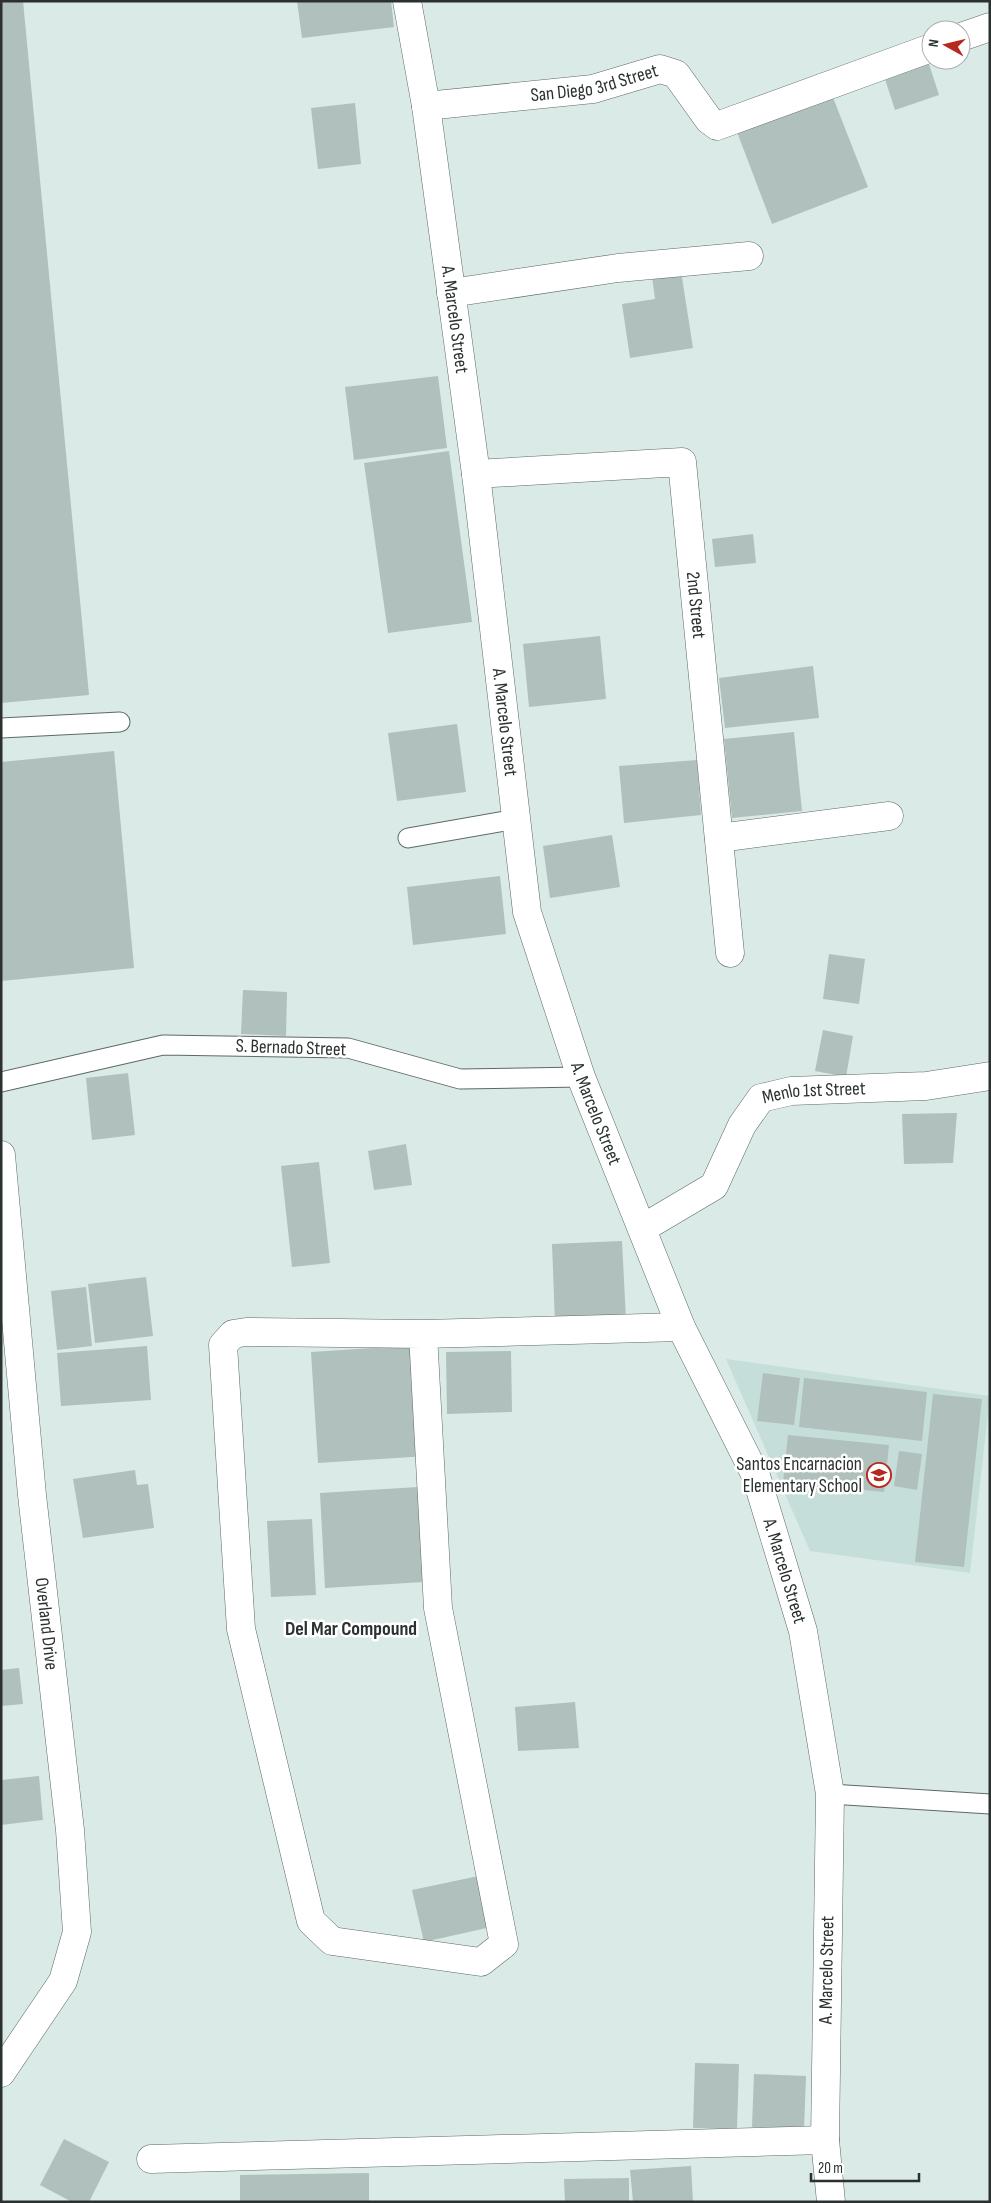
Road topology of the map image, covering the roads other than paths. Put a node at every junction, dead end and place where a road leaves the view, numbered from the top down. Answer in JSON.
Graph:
{"nodes":[{"id":1,"x":407,"y":1,"type":"edge"},
{"id":2,"x":990,"y":26,"type":"edge"},
{"id":3,"x":971,"y":33,"type":"edge"},
{"id":4,"x":921,"y":52,"type":"edge"},
{"id":5,"x":426,"y":106,"type":"junction"},
{"id":6,"x":749,"y":256,"type":"dead end"},
{"id":7,"x":451,"y":293,"type":"junction"},
{"id":8,"x":476,"y":474,"type":"junction"},
{"id":9,"x":120,"y":722,"type":"dead end"},
{"id":10,"x":1,"y":728,"type":"edge"},
{"id":11,"x":889,"y":816,"type":"dead end"},
{"id":12,"x":516,"y":819,"type":"junction"},
{"id":13,"x":408,"y":838,"type":"dead end"},
{"id":14,"x":719,"y":838,"type":"junction"},
{"id":15,"x":730,"y":953,"type":"dead end"},
{"id":16,"x":990,"y":1076,"type":"edge"},
{"id":17,"x":581,"y":1077,"type":"junction"},
{"id":18,"x":1,"y":1082,"type":"edge"},
{"id":19,"x":1,"y":1155,"type":"edge"},
{"id":20,"x":643,"y":1228,"type":"junction"},
{"id":21,"x":681,"y":1327,"type":"junction"},
{"id":22,"x":424,"y":1334,"type":"junction"},
{"id":23,"x":830,"y":1794,"type":"junction"},
{"id":24,"x":990,"y":1804,"type":"edge"},
{"id":25,"x":1,"y":2073,"type":"edge"},
{"id":26,"x":825,"y":2140,"type":"junction"},
{"id":27,"x":151,"y":2159,"type":"dead end"},
{"id":28,"x":831,"y":2202,"type":"edge"}],
"edges":[{"from":1,"to":5,"type":"street","name":"A. Marcelo Street"},
{"from":2,"to":3,"type":"street"},
{"from":4,"to":5,"type":"street","name":"San Diego 3rd Street"},
{"from":5,"to":7,"type":"street","name":"A. Marcelo Street"},
{"from":6,"to":7,"type":"street"},
{"from":7,"to":8,"type":"street","name":"A. Marcelo Street"},
{"from":8,"to":12,"type":"street","name":"A. Marcelo Street"},
{"from":8,"to":14,"type":"street","name":"2nd Street"},
{"from":9,"to":10,"type":"lane"},
{"from":11,"to":14,"type":"street"},
{"from":12,"to":13,"type":"lane"},
{"from":12,"to":17,"type":"street","name":"A. Marcelo Street"},
{"from":14,"to":15,"type":"street","name":"2nd Street"},
{"from":16,"to":20,"type":"street","name":"Menlo 1st Street"},
{"from":17,"to":18,"type":"lane","name":"S. Bernado Street"},
{"from":17,"to":20,"type":"street","name":"A. Marcelo Street"},
{"from":19,"to":25,"type":"street","name":"Overland Drive"},
{"from":20,"to":21,"type":"street","name":"A. Marcelo Street"},
{"from":21,"to":22,"type":"street"},
{"from":21,"to":23,"type":"street","name":"A. Marcelo Street"},
{"from":22,"to":22,"type":"street"},
{"from":23,"to":24,"type":"lane"},
{"from":23,"to":26,"type":"street","name":"A. Marcelo Street"},
{"from":26,"to":27,"type":"street"},
{"from":26,"to":28,"type":"street","name":"A. Marcelo Street"}]}
